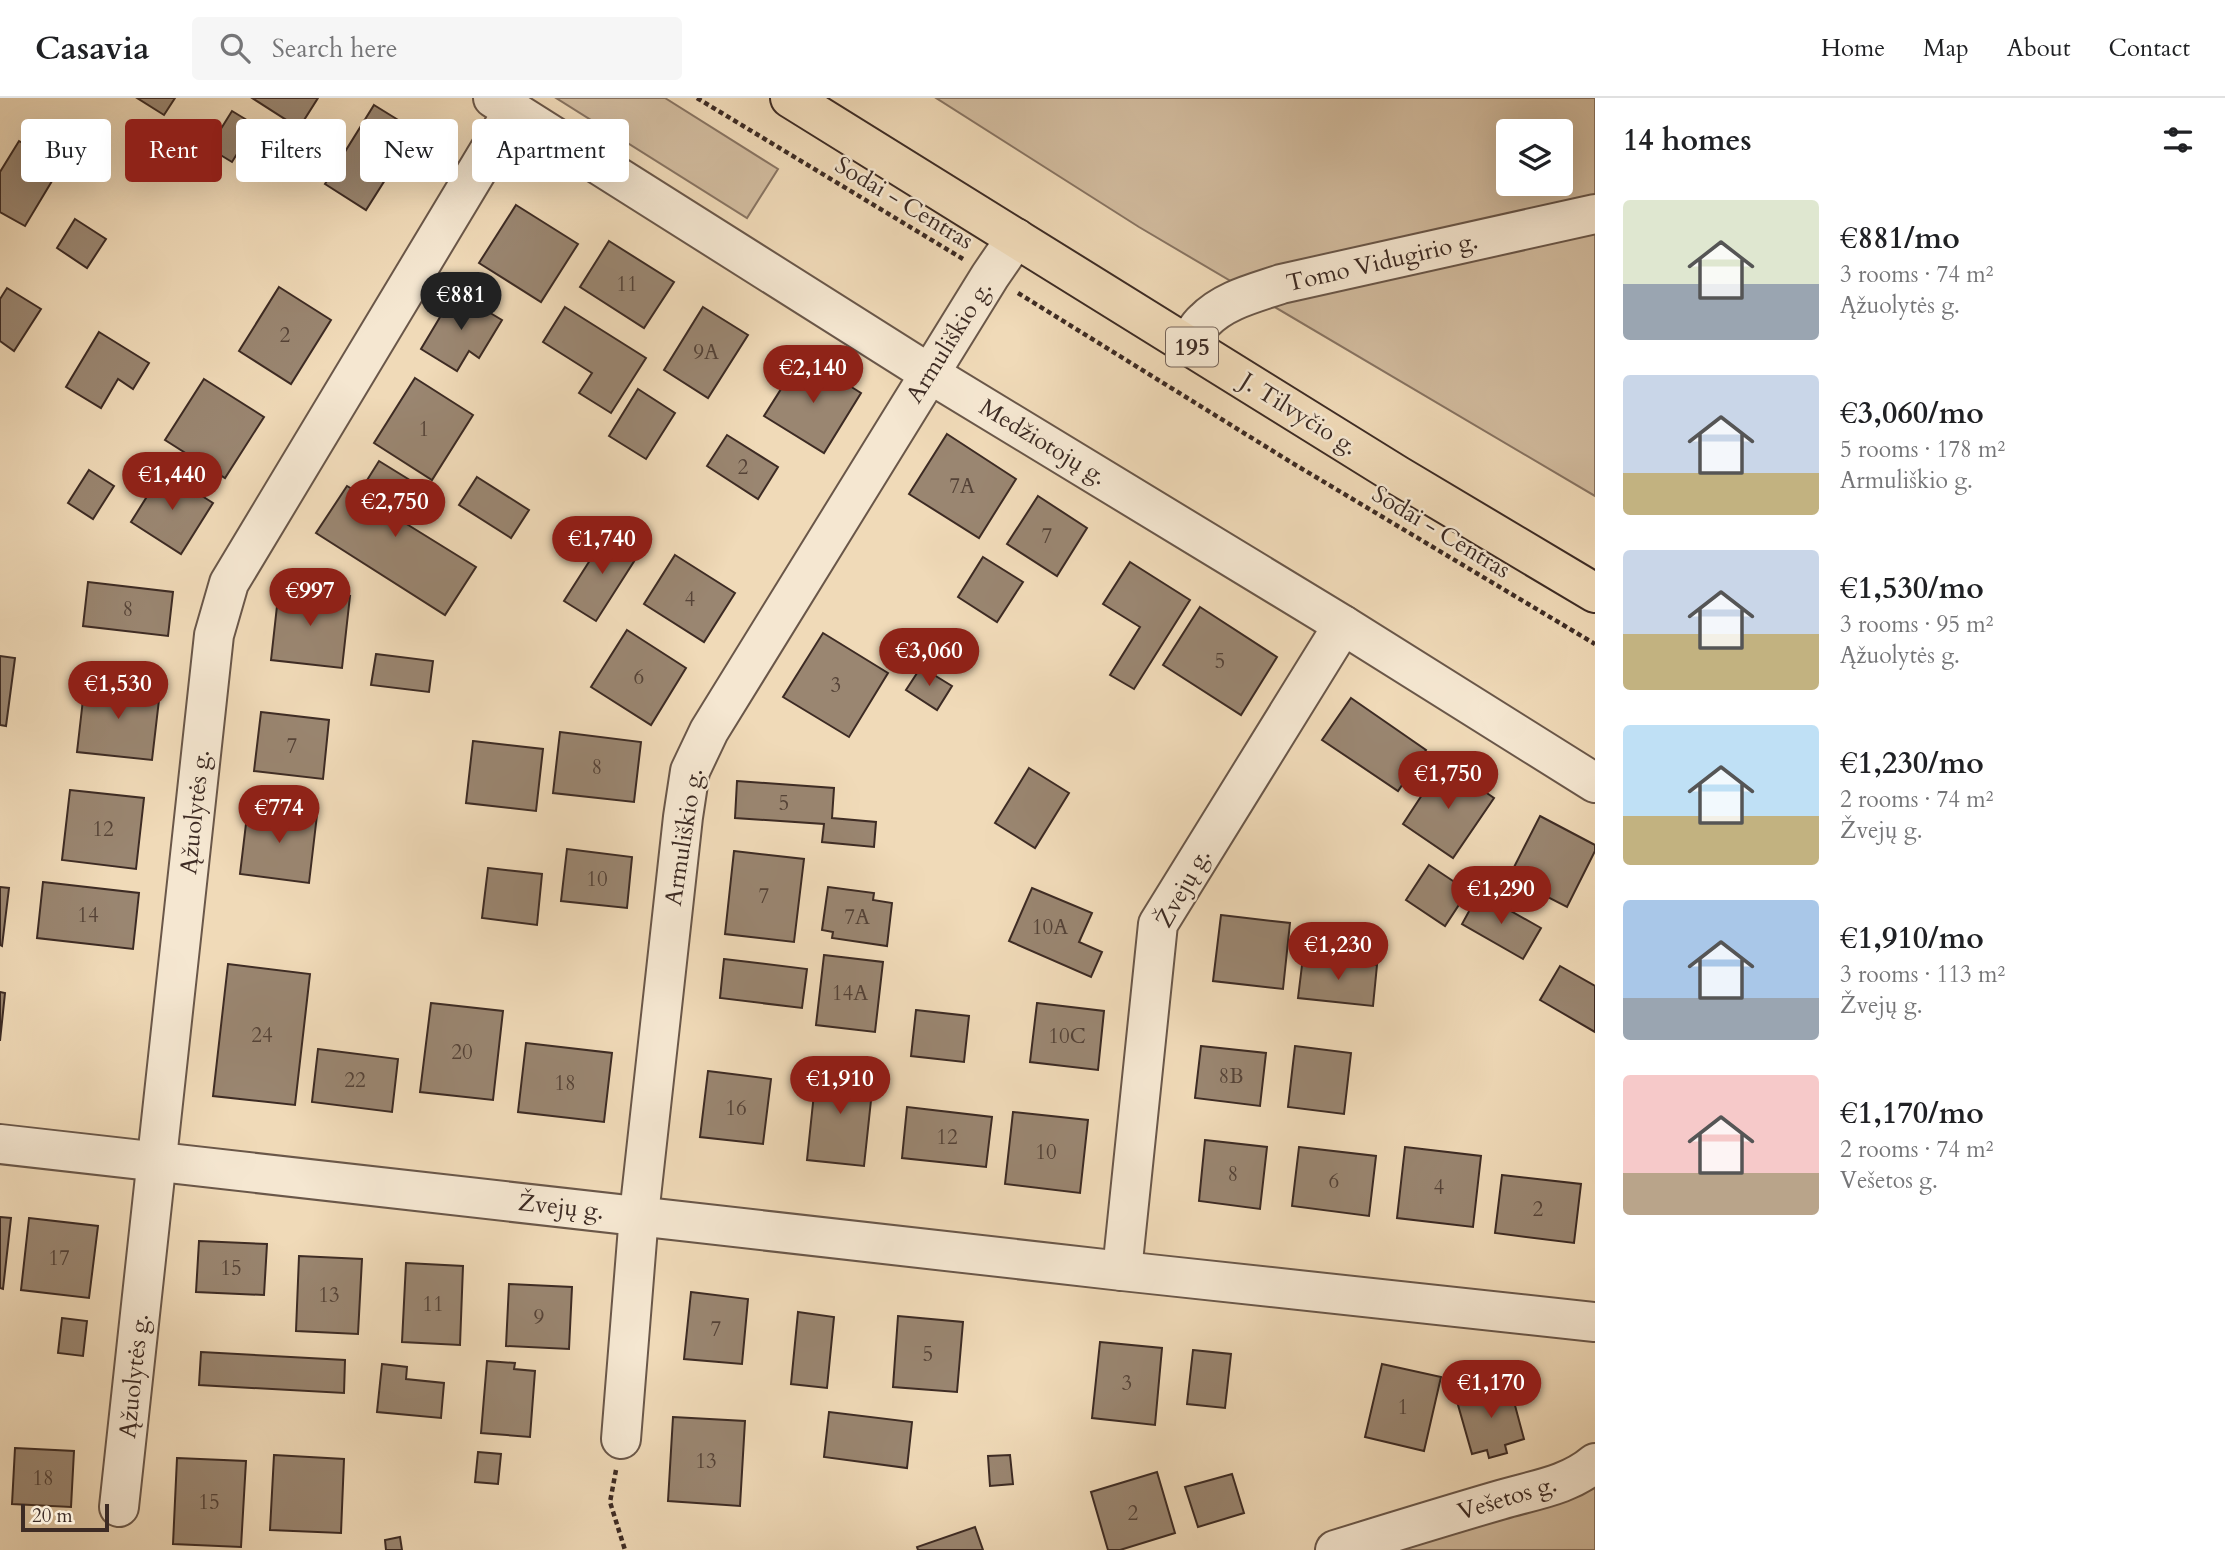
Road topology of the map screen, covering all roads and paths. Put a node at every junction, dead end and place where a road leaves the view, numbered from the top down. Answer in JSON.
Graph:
{"nodes":[{"id":1,"x":697,"y":98,"type":"edge"},
{"id":2,"x":790,"y":98,"type":"edge"},
{"id":3,"x":503,"y":104,"type":"edge"},
{"id":4,"x":1595,"y":214,"type":"edge"},
{"id":5,"x":1016,"y":238,"type":"junction"},
{"id":6,"x":990,"y":276,"type":"junction"},
{"id":7,"x":1188,"y":344,"type":"junction"},
{"id":8,"x":930,"y":374,"type":"junction"},
{"id":9,"x":1595,"y":593,"type":"edge"},
{"id":10,"x":1343,"y":625,"type":"junction"},
{"id":11,"x":1595,"y":645,"type":"edge"},
{"id":12,"x":1595,"y":783,"type":"edge"},
{"id":13,"x":0,"y":1144,"type":"edge"},
{"id":14,"x":158,"y":1161,"type":"junction"},
{"id":15,"x":639,"y":1215,"type":"junction"},
{"id":16,"x":1122,"y":1271,"type":"junction"},
{"id":17,"x":1595,"y":1322,"type":"edge"},
{"id":18,"x":621,"y":1439,"type":"joint"},
{"id":19,"x":1595,"y":1463,"type":"edge"},
{"id":20,"x":119,"y":1507,"type":"dead end"},
{"id":21,"x":625,"y":1550,"type":"edge"},
{"id":22,"x":1335,"y":1550,"type":"edge"}],
"edges":[{"from":1,"to":6,"type":"path","name":"Sodai - Centras"},
{"from":2,"to":5,"type":"main road","name":"J. Tilvyčio g.","number":"195"},
{"from":3,"to":8,"type":"street","name":"Medžiotojų g."},
{"from":3,"to":14,"type":"street","name":"Ąžuolytės g."},
{"from":4,"to":7,"type":"street","name":"Tomo Vidugirio g."},
{"from":5,"to":6,"type":"street","name":"Armuliškio g."},
{"from":5,"to":7,"type":"main road","name":"J. Tilvyčio g.","number":"195"},
{"from":6,"to":8,"type":"street","name":"Armuliškio g."},
{"from":6,"to":11,"type":"path","name":"Sodai - Centras"},
{"from":7,"to":9,"type":"main road","name":"J. Tilvyčio g.","number":"195"},
{"from":8,"to":10,"type":"street","name":"Medžiotojų g."},
{"from":8,"to":15,"type":"street","name":"Armuliškio g."},
{"from":10,"to":12,"type":"street","name":"Medžiotojų g."},
{"from":10,"to":16,"type":"street","name":"Žvejų g."},
{"from":13,"to":14,"type":"street","name":"Žvejų g."},
{"from":14,"to":15,"type":"street","name":"Žvejų g."},
{"from":14,"to":20,"type":"street","name":"Ąžuolytės g."},
{"from":15,"to":16,"type":"street","name":"Žvejų g."},
{"from":15,"to":18,"type":"street","name":"Armuliškio g."},
{"from":16,"to":17,"type":"street","name":"Žvejų g."},
{"from":18,"to":21,"type":"path"},
{"from":19,"to":22,"type":"street","name":"Vešetos g."}]}
